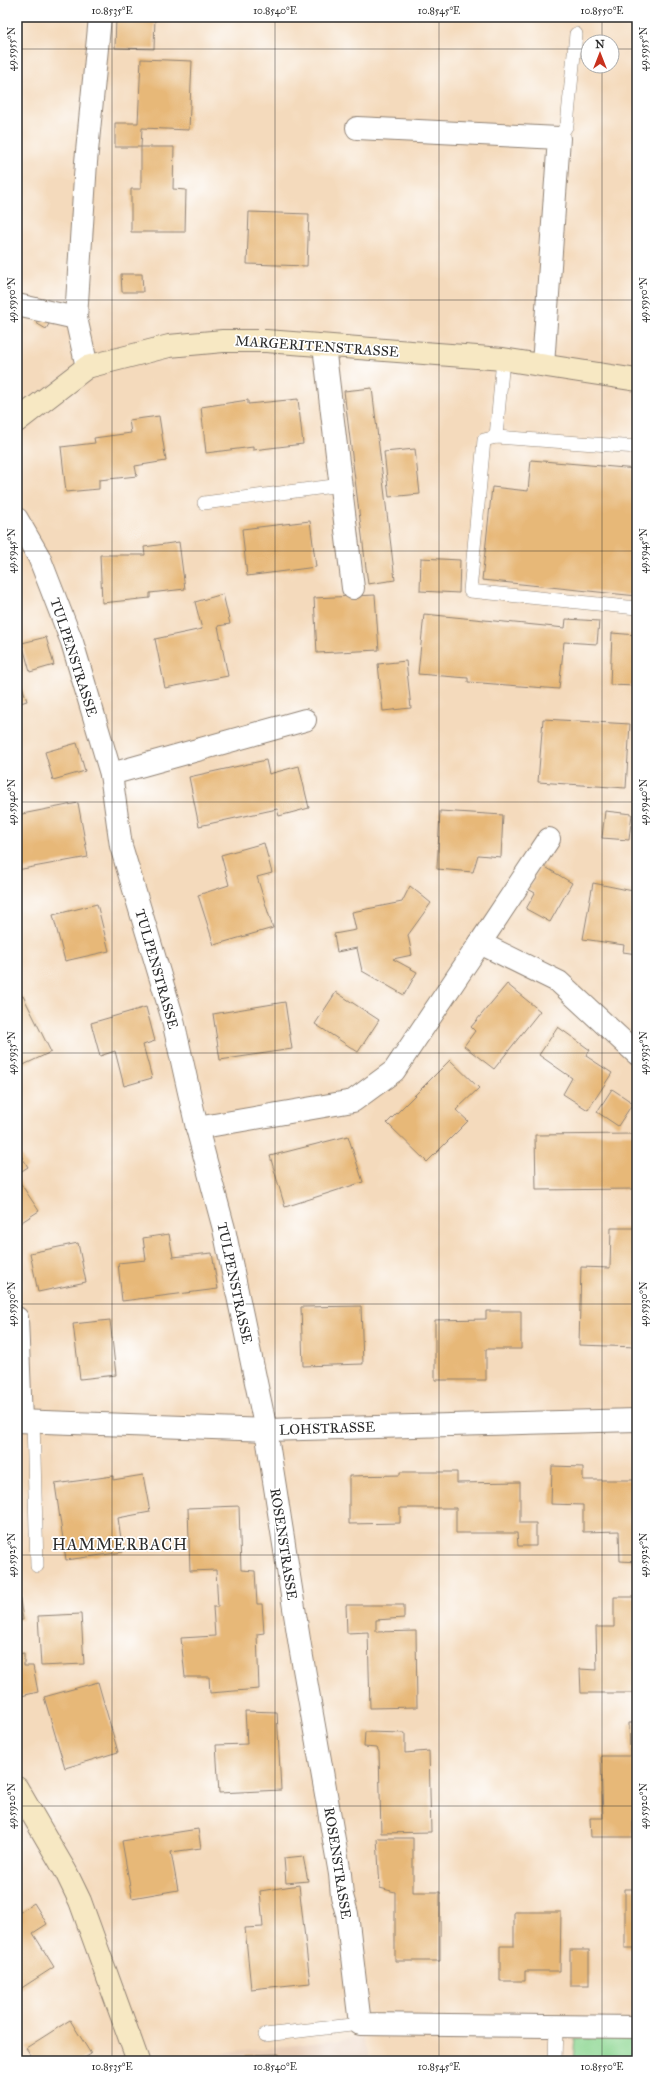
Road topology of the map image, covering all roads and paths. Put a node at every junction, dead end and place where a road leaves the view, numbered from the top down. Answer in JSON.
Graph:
{"nodes":[{"id":1,"x":100,"y":17,"type":"edge"},
{"id":2,"x":576,"y":34,"type":"dead end"},
{"id":3,"x":357,"y":128,"type":"dead end"},
{"id":4,"x":559,"y":138,"type":"junction"},
{"id":5,"x":17,"y":305,"type":"edge"},
{"id":6,"x":76,"y":318,"type":"junction"},
{"id":7,"x":324,"y":346,"type":"junction"},
{"id":8,"x":503,"y":359,"type":"junction"},
{"id":9,"x":543,"y":365,"type":"junction"},
{"id":10,"x":87,"y":367,"type":"junction"},
{"id":11,"x":637,"y":380,"type":"edge"},
{"id":12,"x":18,"y":419,"type":"edge"},
{"id":13,"x":496,"y":438,"type":"junction"},
{"id":14,"x":637,"y":447,"type":"edge"},
{"id":15,"x":341,"y":485,"type":"junction"},
{"id":16,"x":204,"y":503,"type":"dead end"},
{"id":17,"x":17,"y":519,"type":"edge"},
{"id":18,"x":353,"y":588,"type":"dead end"},
{"id":19,"x":637,"y":608,"type":"edge"},
{"id":20,"x":305,"y":720,"type":"dead end"},
{"id":21,"x":111,"y":774,"type":"junction"},
{"id":22,"x":549,"y":839,"type":"dead end"},
{"id":23,"x":480,"y":943,"type":"junction"},
{"id":24,"x":637,"y":1054,"type":"edge"},
{"id":25,"x":197,"y":1128,"type":"junction"},
{"id":26,"x":17,"y":1318,"type":"edge"},
{"id":27,"x":637,"y":1420,"type":"edge"},
{"id":28,"x":24,"y":1421,"type":"edge"},
{"id":29,"x":266,"y":1430,"type":"junction"},
{"id":30,"x":37,"y":1566,"type":"dead end"},
{"id":31,"x":18,"y":1790,"type":"edge"},
{"id":32,"x":360,"y":2024,"type":"junction"},
{"id":33,"x":556,"y":2026,"type":"junction"},
{"id":34,"x":637,"y":2027,"type":"edge"},
{"id":35,"x":265,"y":2035,"type":"dead end"},
{"id":36,"x":138,"y":2061,"type":"edge"},
{"id":37,"x":555,"y":2061,"type":"edge"}],
"edges":[{"from":1,"to":6,"type":"street"},
{"from":2,"to":4,"type":"lane"},
{"from":3,"to":4,"type":"street"},
{"from":4,"to":9,"type":"street"},
{"from":5,"to":6,"type":"street"},
{"from":6,"to":10,"type":"street"},
{"from":7,"to":8,"type":"street","name":"MARGERITENSTRASSE"},
{"from":7,"to":10,"type":"street","name":"MARGERITENSTRASSE"},
{"from":7,"to":15,"type":"street"},
{"from":8,"to":9,"type":"street","name":"MARGERITENSTRASSE"},
{"from":8,"to":13,"type":"lane"},
{"from":9,"to":11,"type":"street","name":"MARGERITENSTRASSE"},
{"from":10,"to":12,"type":"street","name":"MARGERITENSTRASSE"},
{"from":13,"to":14,"type":"lane"},
{"from":13,"to":19,"type":"lane"},
{"from":15,"to":16,"type":"lane"},
{"from":15,"to":18,"type":"street"},
{"from":17,"to":21,"type":"street","name":"TULPENSTRASSE"},
{"from":20,"to":21,"type":"street"},
{"from":21,"to":25,"type":"street","name":"TULPENSTRASSE"},
{"from":22,"to":23,"type":"street"},
{"from":23,"to":24,"type":"street"},
{"from":23,"to":25,"type":"street"},
{"from":25,"to":29,"type":"street","name":"TULPENSTRASSE"},
{"from":26,"to":28,"type":"street"},
{"from":27,"to":29,"type":"street","name":"LOHSTRASSE"},
{"from":28,"to":29,"type":"street","name":"LOHSTRASSE"},
{"from":28,"to":30,"type":"lane"},
{"from":29,"to":32,"type":"street","name":"ROSENSTRASSE"},
{"from":31,"to":36,"type":"street"},
{"from":32,"to":33,"type":"street"},
{"from":32,"to":35,"type":"lane"},
{"from":33,"to":34,"type":"street"},
{"from":33,"to":37,"type":"lane"}]}
